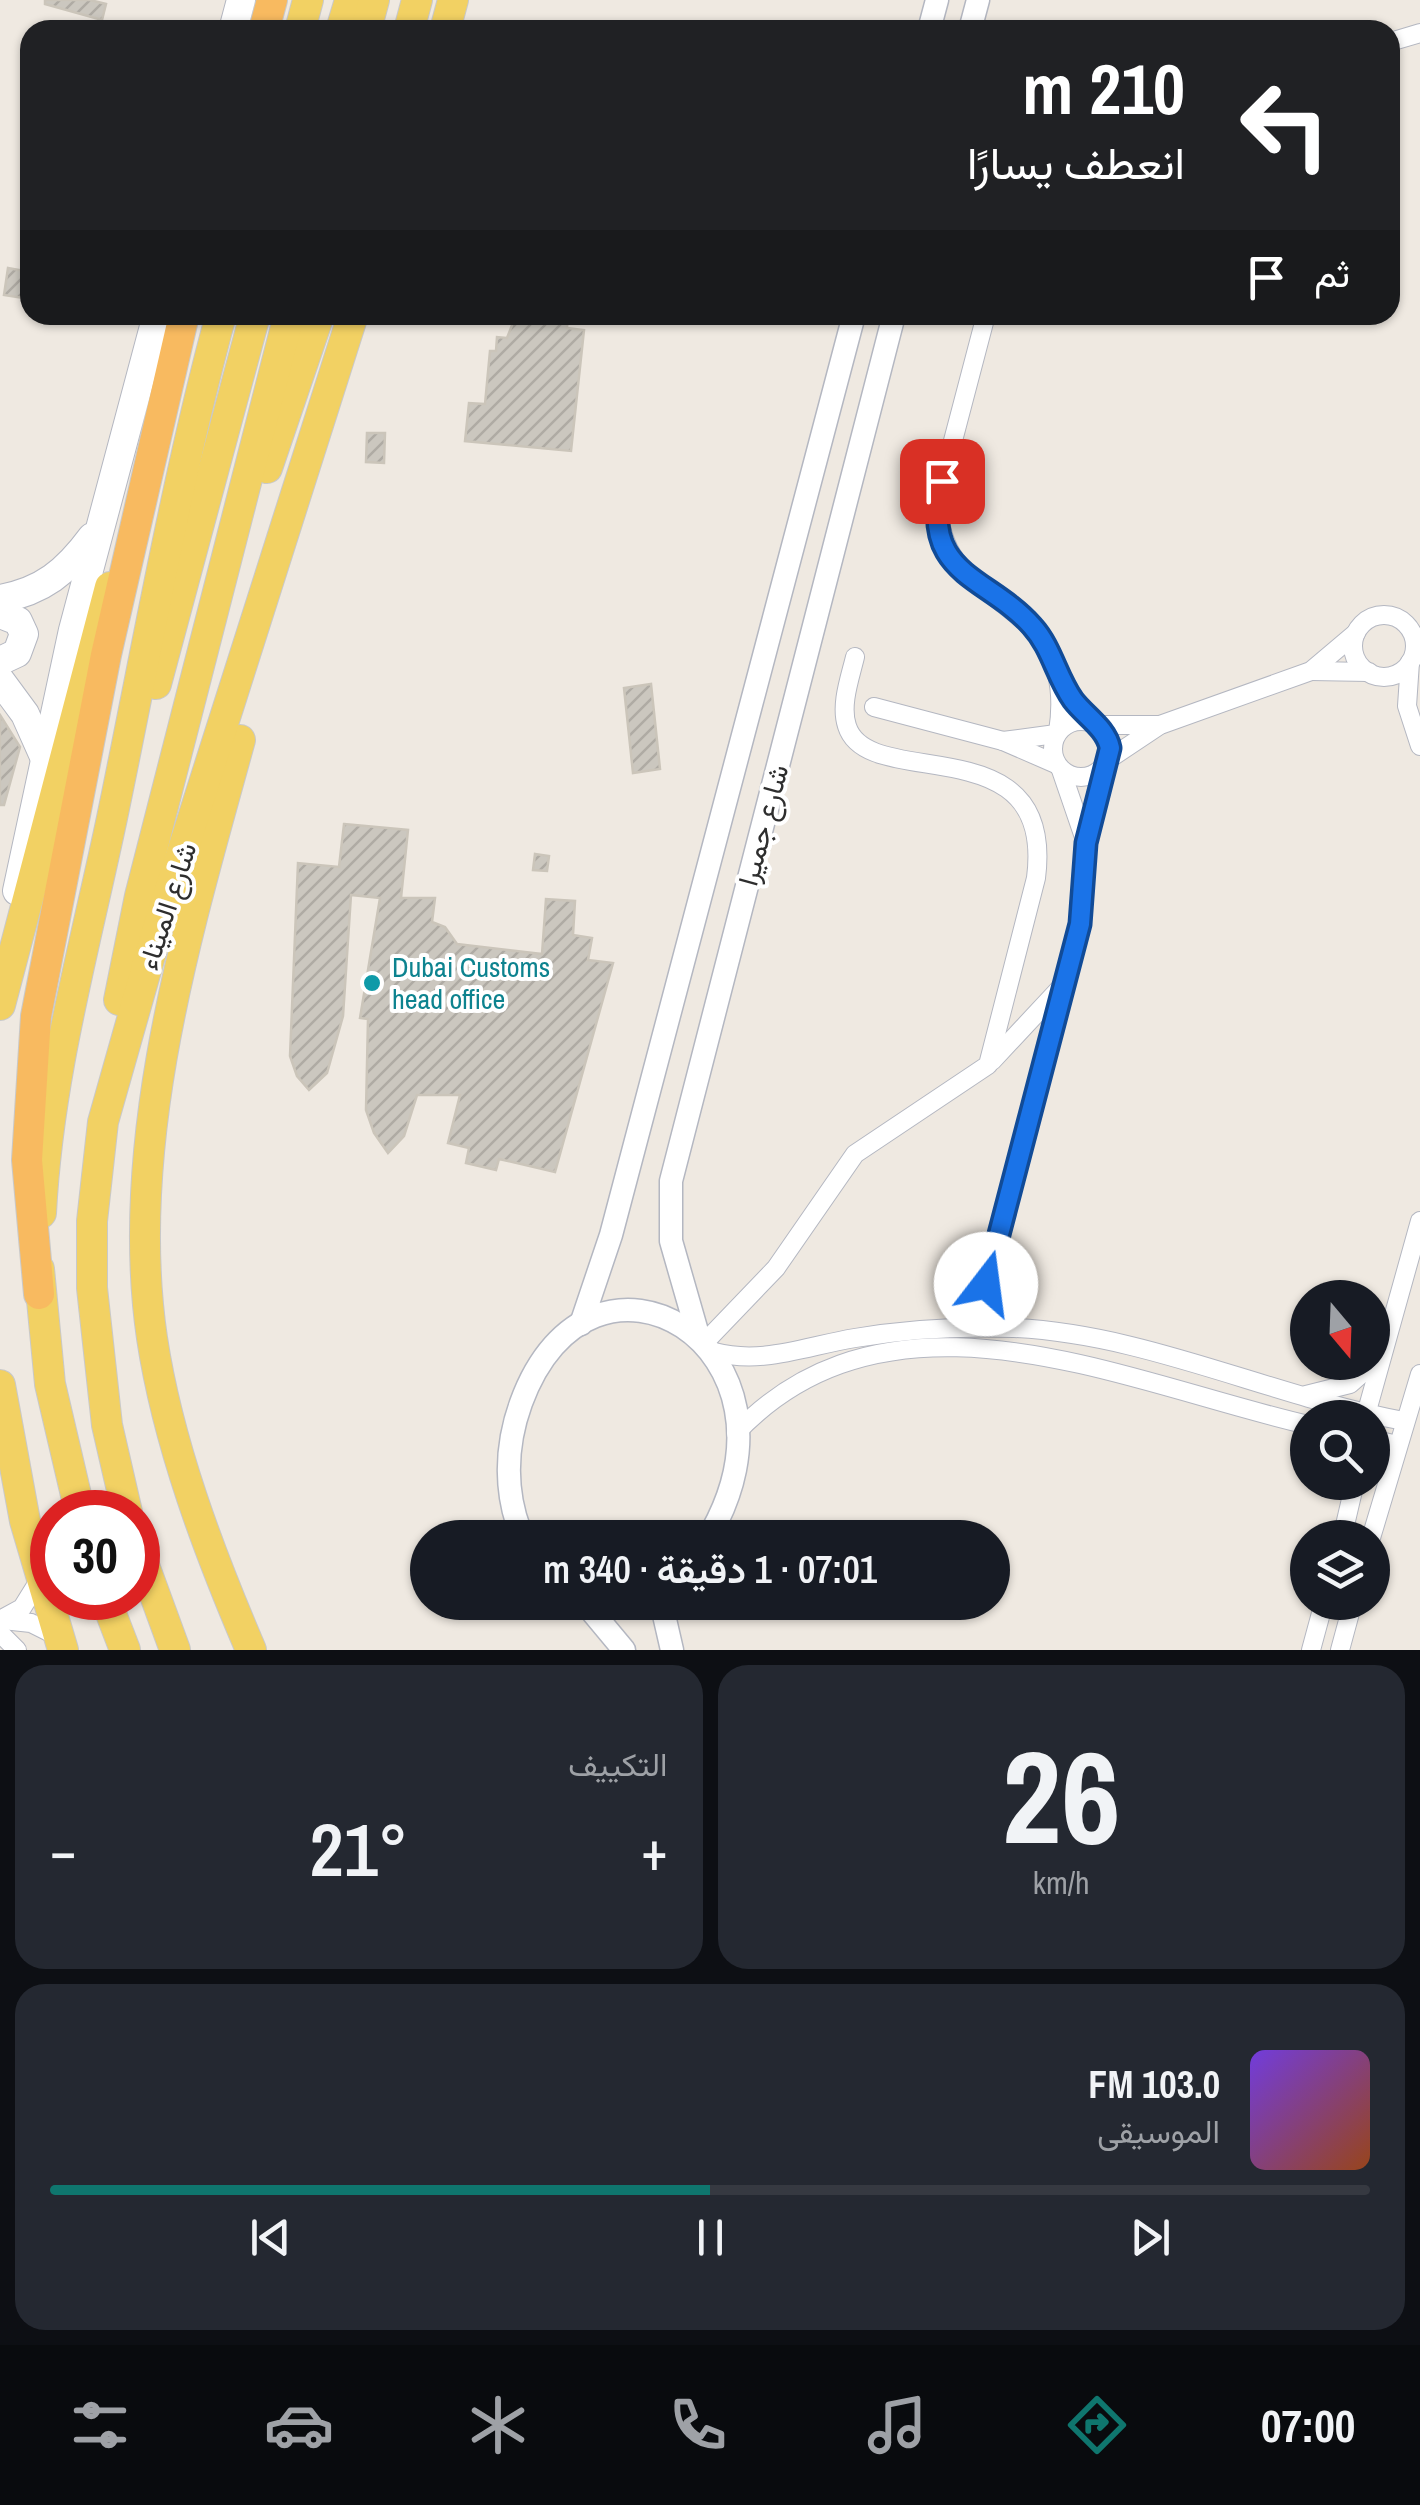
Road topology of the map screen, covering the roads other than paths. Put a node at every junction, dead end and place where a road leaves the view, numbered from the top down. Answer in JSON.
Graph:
{"nodes":[{"id":1,"x":154,"y":325,"type":"edge"},
{"id":2,"x":182,"y":325,"type":"edge"},
{"id":3,"x":219,"y":325,"type":"edge"},
{"id":4,"x":252,"y":325,"type":"edge"},
{"id":5,"x":287,"y":325,"type":"edge"},
{"id":6,"x":315,"y":325,"type":"edge"},
{"id":7,"x":350,"y":325,"type":"edge"},
{"id":8,"x":851,"y":325,"type":"edge"},
{"id":9,"x":891,"y":325,"type":"edge"},
{"id":10,"x":983,"y":325,"type":"edge"},
{"id":11,"x":271,"y":425,"type":"junction"},
{"id":12,"x":309,"y":455,"type":"junction"},
{"id":13,"x":101,"y":524,"type":"junction"},
{"id":14,"x":128,"y":547,"type":"junction"},
{"id":15,"x":0,"y":599,"type":"edge"},
{"id":16,"x":0,"y":614,"type":"edge"},
{"id":17,"x":1411,"y":621,"type":"edge"},
{"id":18,"x":1356,"y":634,"type":"junction"},
{"id":19,"x":1414,"y":656,"type":"edge"},
{"id":20,"x":855,"y":657,"type":"dead end"},
{"id":21,"x":0,"y":661,"type":"edge"},
{"id":22,"x":1311,"y":671,"type":"junction"},
{"id":23,"x":1372,"y":674,"type":"junction"},
{"id":24,"x":0,"y":680,"type":"edge"},
{"id":25,"x":1061,"y":681,"type":"junction"},
{"id":26,"x":874,"y":706,"type":"dead end"},
{"id":27,"x":1406,"y":706,"type":"junction"},
{"id":28,"x":1094,"y":724,"type":"junction"},
{"id":29,"x":1160,"y":725,"type":"junction"},
{"id":30,"x":1057,"y":732,"type":"junction"},
{"id":31,"x":1003,"y":741,"type":"junction"},
{"id":32,"x":1420,"y":746,"type":"edge"},
{"id":33,"x":46,"y":762,"type":"junction"},
{"id":34,"x":1106,"y":762,"type":"junction"},
{"id":35,"x":1059,"y":767,"type":"junction"},
{"id":36,"x":112,"y":820,"type":"junction"},
{"id":37,"x":1086,"y":843,"type":"junction"},
{"id":38,"x":1066,"y":981,"type":"junction"},
{"id":39,"x":0,"y":1004,"type":"edge"},
{"id":40,"x":988,"y":1066,"type":"junction"},
{"id":41,"x":102,"y":1122,"type":"junction"},
{"id":42,"x":1419,"y":1220,"type":"edge"},
{"id":43,"x":986,"y":1284,"type":"junction"},
{"id":44,"x":39,"y":1294,"type":"junction"},
{"id":45,"x":1390,"y":1320,"type":"edge"},
{"id":46,"x":581,"y":1324,"type":"junction"},
{"id":47,"x":956,"y":1327,"type":"junction"},
{"id":48,"x":1014,"y":1328,"type":"junction"},
{"id":49,"x":705,"y":1343,"type":"junction"},
{"id":50,"x":1420,"y":1374,"type":"edge"},
{"id":51,"x":1354,"y":1380,"type":"edge"},
{"id":52,"x":0,"y":1385,"type":"edge"},
{"id":53,"x":1294,"y":1396,"type":"junction"},
{"id":54,"x":164,"y":1400,"type":"junction"},
{"id":55,"x":1308,"y":1400,"type":"edge"},
{"id":56,"x":1390,"y":1419,"type":"edge"},
{"id":57,"x":1404,"y":1421,"type":"junction"},
{"id":58,"x":1290,"y":1423,"type":"edge"},
{"id":59,"x":736,"y":1433,"type":"junction"},
{"id":60,"x":1390,"y":1443,"type":"edge"},
{"id":61,"x":1397,"y":1445,"type":"junction"},
{"id":62,"x":75,"y":1490,"type":"edge"},
{"id":63,"x":121,"y":1490,"type":"edge"},
{"id":64,"x":1346,"y":1500,"type":"edge"},
{"id":65,"x":1352,"y":1500,"type":"edge"},
{"id":66,"x":1350,"y":1511,"type":"junction"},
{"id":67,"x":518,"y":1520,"type":"edge"},
{"id":68,"x":716,"y":1520,"type":"edge"},
{"id":69,"x":1347,"y":1520,"type":"edge"},
{"id":70,"x":1376,"y":1520,"type":"edge"},
{"id":71,"x":30,"y":1530,"type":"edge"},
{"id":72,"x":30,"y":1600,"type":"edge"},
{"id":73,"x":160,"y":1609,"type":"edge"},
{"id":74,"x":114,"y":1620,"type":"edge"},
{"id":75,"x":599,"y":1620,"type":"edge"},
{"id":76,"x":665,"y":1620,"type":"edge"},
{"id":77,"x":1319,"y":1620,"type":"edge"},
{"id":78,"x":1348,"y":1620,"type":"edge"},
{"id":79,"x":1,"y":1624,"type":"edge"},
{"id":80,"x":60,"y":1643,"type":"edge"},
{"id":81,"x":16,"y":1650,"type":"edge"},
{"id":82,"x":125,"y":1650,"type":"edge"},
{"id":83,"x":175,"y":1650,"type":"edge"},
{"id":84,"x":232,"y":1650,"type":"edge"},
{"id":85,"x":251,"y":1650,"type":"edge"},
{"id":86,"x":624,"y":1650,"type":"edge"},
{"id":87,"x":672,"y":1650,"type":"edge"},
{"id":88,"x":1311,"y":1650,"type":"edge"},
{"id":89,"x":1340,"y":1650,"type":"edge"}],
"edges":[{"from":1,"to":13,"type":"main road"},
{"from":2,"to":14,"type":"highway"},
{"from":3,"to":36,"type":"main road"},
{"from":4,"to":36,"type":"main road"},
{"from":5,"to":11,"type":"main road"},
{"from":6,"to":11,"type":"main road"},
{"from":7,"to":12,"type":"main road","name":"شارع الميناء"},
{"from":8,"to":46,"type":"street","name":"شارع جميرا"},
{"from":9,"to":49,"type":"street","name":"شارع جميرا"},
{"from":10,"to":25,"type":"street"},
{"from":11,"to":41,"type":"main road"},
{"from":12,"to":41,"type":"main road","name":"شارع الميناء"},
{"from":12,"to":54,"type":"main road"},
{"from":13,"to":15,"type":"main road"},
{"from":13,"to":33,"type":"main road"},
{"from":14,"to":39,"type":"main road"},
{"from":14,"to":44,"type":"highway"},
{"from":16,"to":21,"type":"main road"},
{"from":17,"to":18,"type":"street"},
{"from":17,"to":19,"type":"street"},
{"from":18,"to":22,"type":"street"},
{"from":18,"to":23,"type":"street"},
{"from":19,"to":23,"type":"street"},
{"from":19,"to":27,"type":"street"},
{"from":20,"to":40,"type":"street"},
{"from":22,"to":23,"type":"street"},
{"from":22,"to":29,"type":"street"},
{"from":23,"to":27,"type":"street"},
{"from":24,"to":33,"type":"main road"},
{"from":25,"to":28,"type":"street"},
{"from":25,"to":30,"type":"street"},
{"from":26,"to":31,"type":"street"},
{"from":27,"to":32,"type":"street"},
{"from":28,"to":29,"type":"street"},
{"from":28,"to":30,"type":"street"},
{"from":28,"to":34,"type":"street"},
{"from":29,"to":34,"type":"street"},
{"from":30,"to":31,"type":"street"},
{"from":30,"to":35,"type":"street"},
{"from":31,"to":35,"type":"street"},
{"from":33,"to":39,"type":"main road"},
{"from":34,"to":35,"type":"street"},
{"from":34,"to":37,"type":"street"},
{"from":35,"to":37,"type":"street"},
{"from":36,"to":44,"type":"main road"},
{"from":37,"to":38,"type":"street"},
{"from":38,"to":40,"type":"street"},
{"from":38,"to":43,"type":"street"},
{"from":40,"to":49,"type":"street"},
{"from":41,"to":63,"type":"main road","name":"شارع الميناء"},
{"from":42,"to":45,"type":"street"},
{"from":43,"to":47,"type":"street"},
{"from":43,"to":48,"type":"street"},
{"from":44,"to":62,"type":"main road"},
{"from":46,"to":49,"type":"street"},
{"from":46,"to":67,"type":"street"},
{"from":47,"to":48,"type":"street"},
{"from":47,"to":49,"type":"street"},
{"from":48,"to":53,"type":"street"},
{"from":49,"to":59,"type":"street","name":"شارع جميرا"},
{"from":50,"to":57,"type":"street"},
{"from":51,"to":53,"type":"street"},
{"from":52,"to":71,"type":"main road"},
{"from":53,"to":55,"type":"street"},
{"from":54,"to":84,"type":"main road"},
{"from":54,"to":85,"type":"main road"},
{"from":56,"to":57,"type":"street"},
{"from":57,"to":61,"type":"street"},
{"from":58,"to":59,"type":"street"},
{"from":59,"to":68,"type":"street","name":"شارع جميرا"},
{"from":60,"to":61,"type":"street"},
{"from":61,"to":70,"type":"street"},
{"from":64,"to":66,"type":"street"},
{"from":65,"to":66,"type":"street"},
{"from":66,"to":69,"type":"street"},
{"from":72,"to":79,"type":"street"},
{"from":73,"to":83,"type":"main road"},
{"from":74,"to":82,"type":"main road"},
{"from":75,"to":86,"type":"street"},
{"from":76,"to":87,"type":"street"},
{"from":77,"to":88,"type":"street"},
{"from":78,"to":89,"type":"street"},
{"from":79,"to":80,"type":"street"},
{"from":79,"to":81,"type":"street"}]}
